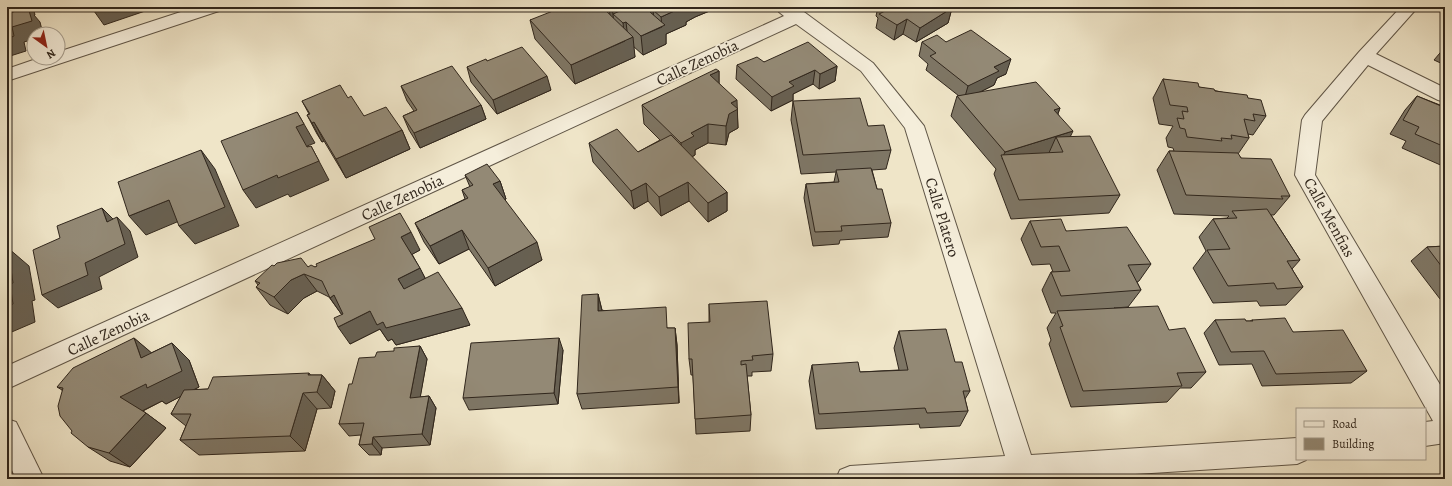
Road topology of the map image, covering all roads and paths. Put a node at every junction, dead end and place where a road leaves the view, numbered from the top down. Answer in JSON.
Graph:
{"nodes":[{"id":1,"x":1410,"y":7,"type":"edge"},
{"id":2,"x":210,"y":8,"type":"edge"},
{"id":3,"x":791,"y":12,"type":"edge"},
{"id":4,"x":1365,"y":56,"type":"junction"},
{"id":5,"x":7,"y":75,"type":"edge"},
{"id":6,"x":1445,"y":96,"type":"edge"},
{"id":7,"x":7,"y":378,"type":"edge"},
{"id":8,"x":1445,"y":417,"type":"edge"},
{"id":9,"x":7,"y":431,"type":"edge"},
{"id":10,"x":1445,"y":431,"type":"edge"},
{"id":11,"x":1426,"y":434,"type":"edge"},
{"id":12,"x":1296,"y":451,"type":"edge"},
{"id":13,"x":1023,"y":474,"type":"edge"},
{"id":14,"x":30,"y":479,"type":"edge"},
{"id":15,"x":850,"y":479,"type":"edge"}],
"edges":[{"from":1,"to":4,"type":"street","name":"Calle Menfias"},
{"from":2,"to":5,"type":"street"},
{"from":3,"to":7,"type":"street","name":"Calle Zenobia"},
{"from":3,"to":13,"type":"street","name":"Calle Platero"},
{"from":4,"to":6,"type":"street"},
{"from":4,"to":8,"type":"street","name":"Calle Menfias"},
{"from":9,"to":14,"type":"street"},
{"from":10,"to":11,"type":"street"},
{"from":12,"to":13,"type":"street"},
{"from":13,"to":15,"type":"street"}]}
